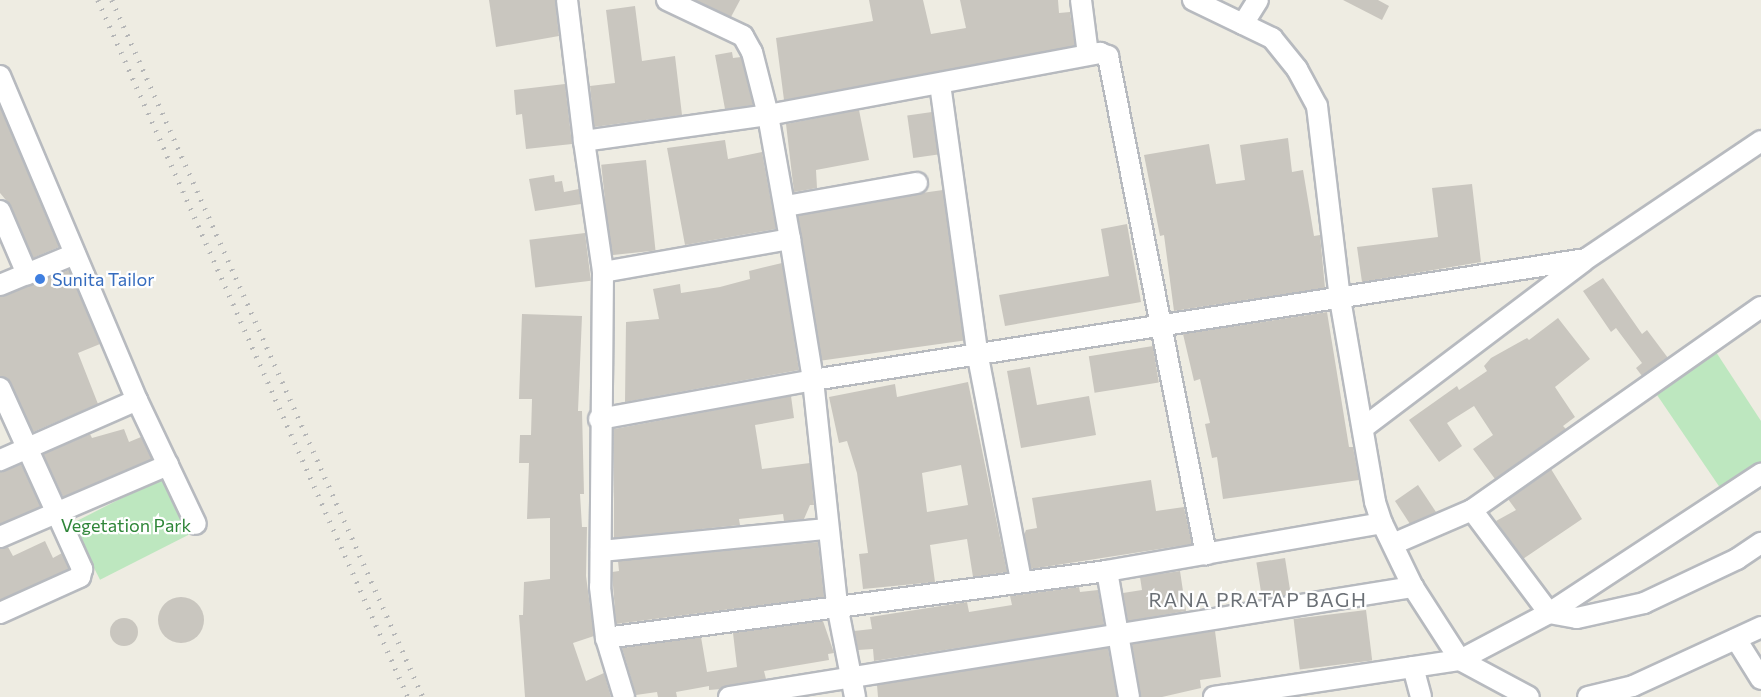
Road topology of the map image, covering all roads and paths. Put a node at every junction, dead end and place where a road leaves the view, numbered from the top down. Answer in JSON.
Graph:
{"nodes":[{"id":1,"x":567,"y":0,"type":"edge"},
{"id":2,"x":667,"y":0,"type":"edge"},
{"id":3,"x":1082,"y":0,"type":"edge"},
{"id":4,"x":1193,"y":0,"type":"edge"},
{"id":5,"x":1258,"y":0,"type":"edge"},
{"id":6,"x":1243,"y":24,"type":"junction"},
{"id":7,"x":1088,"y":56,"type":"junction"},
{"id":8,"x":0,"y":76,"type":"edge"},
{"id":9,"x":940,"y":84,"type":"junction"},
{"id":10,"x":768,"y":115,"type":"junction"},
{"id":11,"x":584,"y":141,"type":"junction"},
{"id":12,"x":1761,"y":141,"type":"edge"},
{"id":13,"x":917,"y":183,"type":"dead end"},
{"id":14,"x":786,"y":206,"type":"junction"},
{"id":15,"x":0,"y":211,"type":"edge"},
{"id":16,"x":790,"y":239,"type":"junction"},
{"id":17,"x":75,"y":254,"type":"junction"},
{"id":18,"x":1586,"y":259,"type":"junction"},
{"id":19,"x":603,"y":272,"type":"junction"},
{"id":20,"x":27,"y":274,"type":"junction"},
{"id":21,"x":0,"y":285,"type":"edge"},
{"id":22,"x":1341,"y":299,"type":"junction"},
{"id":23,"x":1761,"y":307,"type":"edge"},
{"id":24,"x":1163,"y":328,"type":"junction"},
{"id":25,"x":978,"y":357,"type":"junction"},
{"id":26,"x":813,"y":380,"type":"junction"},
{"id":27,"x":0,"y":388,"type":"edge"},
{"id":28,"x":137,"y":400,"type":"junction"},
{"id":29,"x":599,"y":419,"type":"junction"},
{"id":30,"x":1363,"y":428,"type":"junction"},
{"id":31,"x":26,"y":447,"type":"junction"},
{"id":32,"x":0,"y":460,"type":"edge"},
{"id":33,"x":168,"y":465,"type":"junction"},
{"id":34,"x":1758,"y":480,"type":"edge"},
{"id":35,"x":1472,"y":510,"type":"junction"},
{"id":36,"x":55,"y":512,"type":"junction"},
{"id":37,"x":1382,"y":523,"type":"junction"},
{"id":38,"x":196,"y":524,"type":"dead end"},
{"id":39,"x":827,"y":529,"type":"junction"},
{"id":40,"x":0,"y":537,"type":"edge"},
{"id":41,"x":1761,"y":543,"type":"edge"},
{"id":42,"x":1393,"y":544,"type":"junction"},
{"id":43,"x":601,"y":551,"type":"junction"},
{"id":44,"x":1206,"y":554,"type":"junction"},
{"id":45,"x":1107,"y":571,"type":"junction"},
{"id":46,"x":1021,"y":581,"type":"junction"},
{"id":47,"x":1413,"y":587,"type":"junction"},
{"id":48,"x":837,"y":605,"type":"junction"},
{"id":49,"x":0,"y":613,"type":"edge"},
{"id":50,"x":1549,"y":613,"type":"junction"},
{"id":51,"x":1761,"y":627,"type":"edge"},
{"id":52,"x":1118,"y":636,"type":"junction"},
{"id":53,"x":606,"y":638,"type":"junction"},
{"id":54,"x":1736,"y":639,"type":"junction"},
{"id":55,"x":1460,"y":660,"type":"junction"},
{"id":56,"x":1413,"y":667,"type":"junction"},
{"id":57,"x":1761,"y":679,"type":"edge"},
{"id":58,"x":853,"y":688,"type":"edge"},
{"id":59,"x":1602,"y":695,"type":"edge"},
{"id":60,"x":624,"y":697,"type":"edge"},
{"id":61,"x":729,"y":697,"type":"edge"},
{"id":62,"x":1129,"y":697,"type":"edge"},
{"id":63,"x":1214,"y":697,"type":"edge"},
{"id":64,"x":1421,"y":697,"type":"edge"},
{"id":65,"x":1529,"y":697,"type":"edge"}],
"edges":[{"from":1,"to":11,"type":"street"},
{"from":2,"to":10,"type":"street"},
{"from":3,"to":7,"type":"street"},
{"from":4,"to":6,"type":"street"},
{"from":5,"to":6,"type":"street"},
{"from":6,"to":22,"type":"street"},
{"from":7,"to":9,"type":"street"},
{"from":7,"to":24,"type":"street"},
{"from":8,"to":17,"type":"street"},
{"from":9,"to":10,"type":"street"},
{"from":9,"to":25,"type":"street"},
{"from":10,"to":11,"type":"street"},
{"from":10,"to":14,"type":"street"},
{"from":11,"to":19,"type":"street"},
{"from":12,"to":18,"type":"street"},
{"from":13,"to":14,"type":"street"},
{"from":14,"to":16,"type":"street"},
{"from":15,"to":20,"type":"street"},
{"from":16,"to":19,"type":"street"},
{"from":16,"to":26,"type":"street"},
{"from":17,"to":20,"type":"street"},
{"from":17,"to":28,"type":"street"},
{"from":18,"to":22,"type":"street"},
{"from":18,"to":30,"type":"street"},
{"from":19,"to":29,"type":"street"},
{"from":20,"to":21,"type":"street"},
{"from":22,"to":24,"type":"street"},
{"from":22,"to":30,"type":"street"},
{"from":23,"to":35,"type":"street"},
{"from":24,"to":25,"type":"street"},
{"from":24,"to":44,"type":"street"},
{"from":25,"to":26,"type":"street"},
{"from":25,"to":46,"type":"street"},
{"from":26,"to":29,"type":"street"},
{"from":26,"to":39,"type":"street"},
{"from":27,"to":31,"type":"street"},
{"from":28,"to":31,"type":"street"},
{"from":28,"to":33,"type":"street"},
{"from":29,"to":43,"type":"street"},
{"from":30,"to":37,"type":"street"},
{"from":31,"to":32,"type":"street"},
{"from":31,"to":36,"type":"street"},
{"from":33,"to":36,"type":"street"},
{"from":33,"to":38,"type":"street"},
{"from":34,"to":50,"type":"street"},
{"from":35,"to":42,"type":"street"},
{"from":35,"to":50,"type":"street"},
{"from":36,"to":40,"type":"street"},
{"from":36,"to":49,"type":"street"},
{"from":37,"to":42,"type":"street"},
{"from":37,"to":44,"type":"street"},
{"from":39,"to":43,"type":"street"},
{"from":39,"to":48,"type":"street"},
{"from":41,"to":50,"type":"street"},
{"from":42,"to":47,"type":"street"},
{"from":43,"to":53,"type":"street"},
{"from":44,"to":45,"type":"street"},
{"from":45,"to":46,"type":"street"},
{"from":45,"to":52,"type":"street"},
{"from":46,"to":48,"type":"street"},
{"from":47,"to":52,"type":"street"},
{"from":47,"to":55,"type":"street"},
{"from":48,"to":53,"type":"street"},
{"from":48,"to":58,"type":"street"},
{"from":50,"to":55,"type":"street"},
{"from":51,"to":54,"type":"street"},
{"from":52,"to":58,"type":"street"},
{"from":52,"to":62,"type":"street"},
{"from":53,"to":60,"type":"street"},
{"from":54,"to":57,"type":"street"},
{"from":54,"to":59,"type":"street"},
{"from":55,"to":56,"type":"street"},
{"from":55,"to":65,"type":"street"},
{"from":56,"to":63,"type":"street"},
{"from":56,"to":64,"type":"street"},
{"from":58,"to":61,"type":"street"}]}
